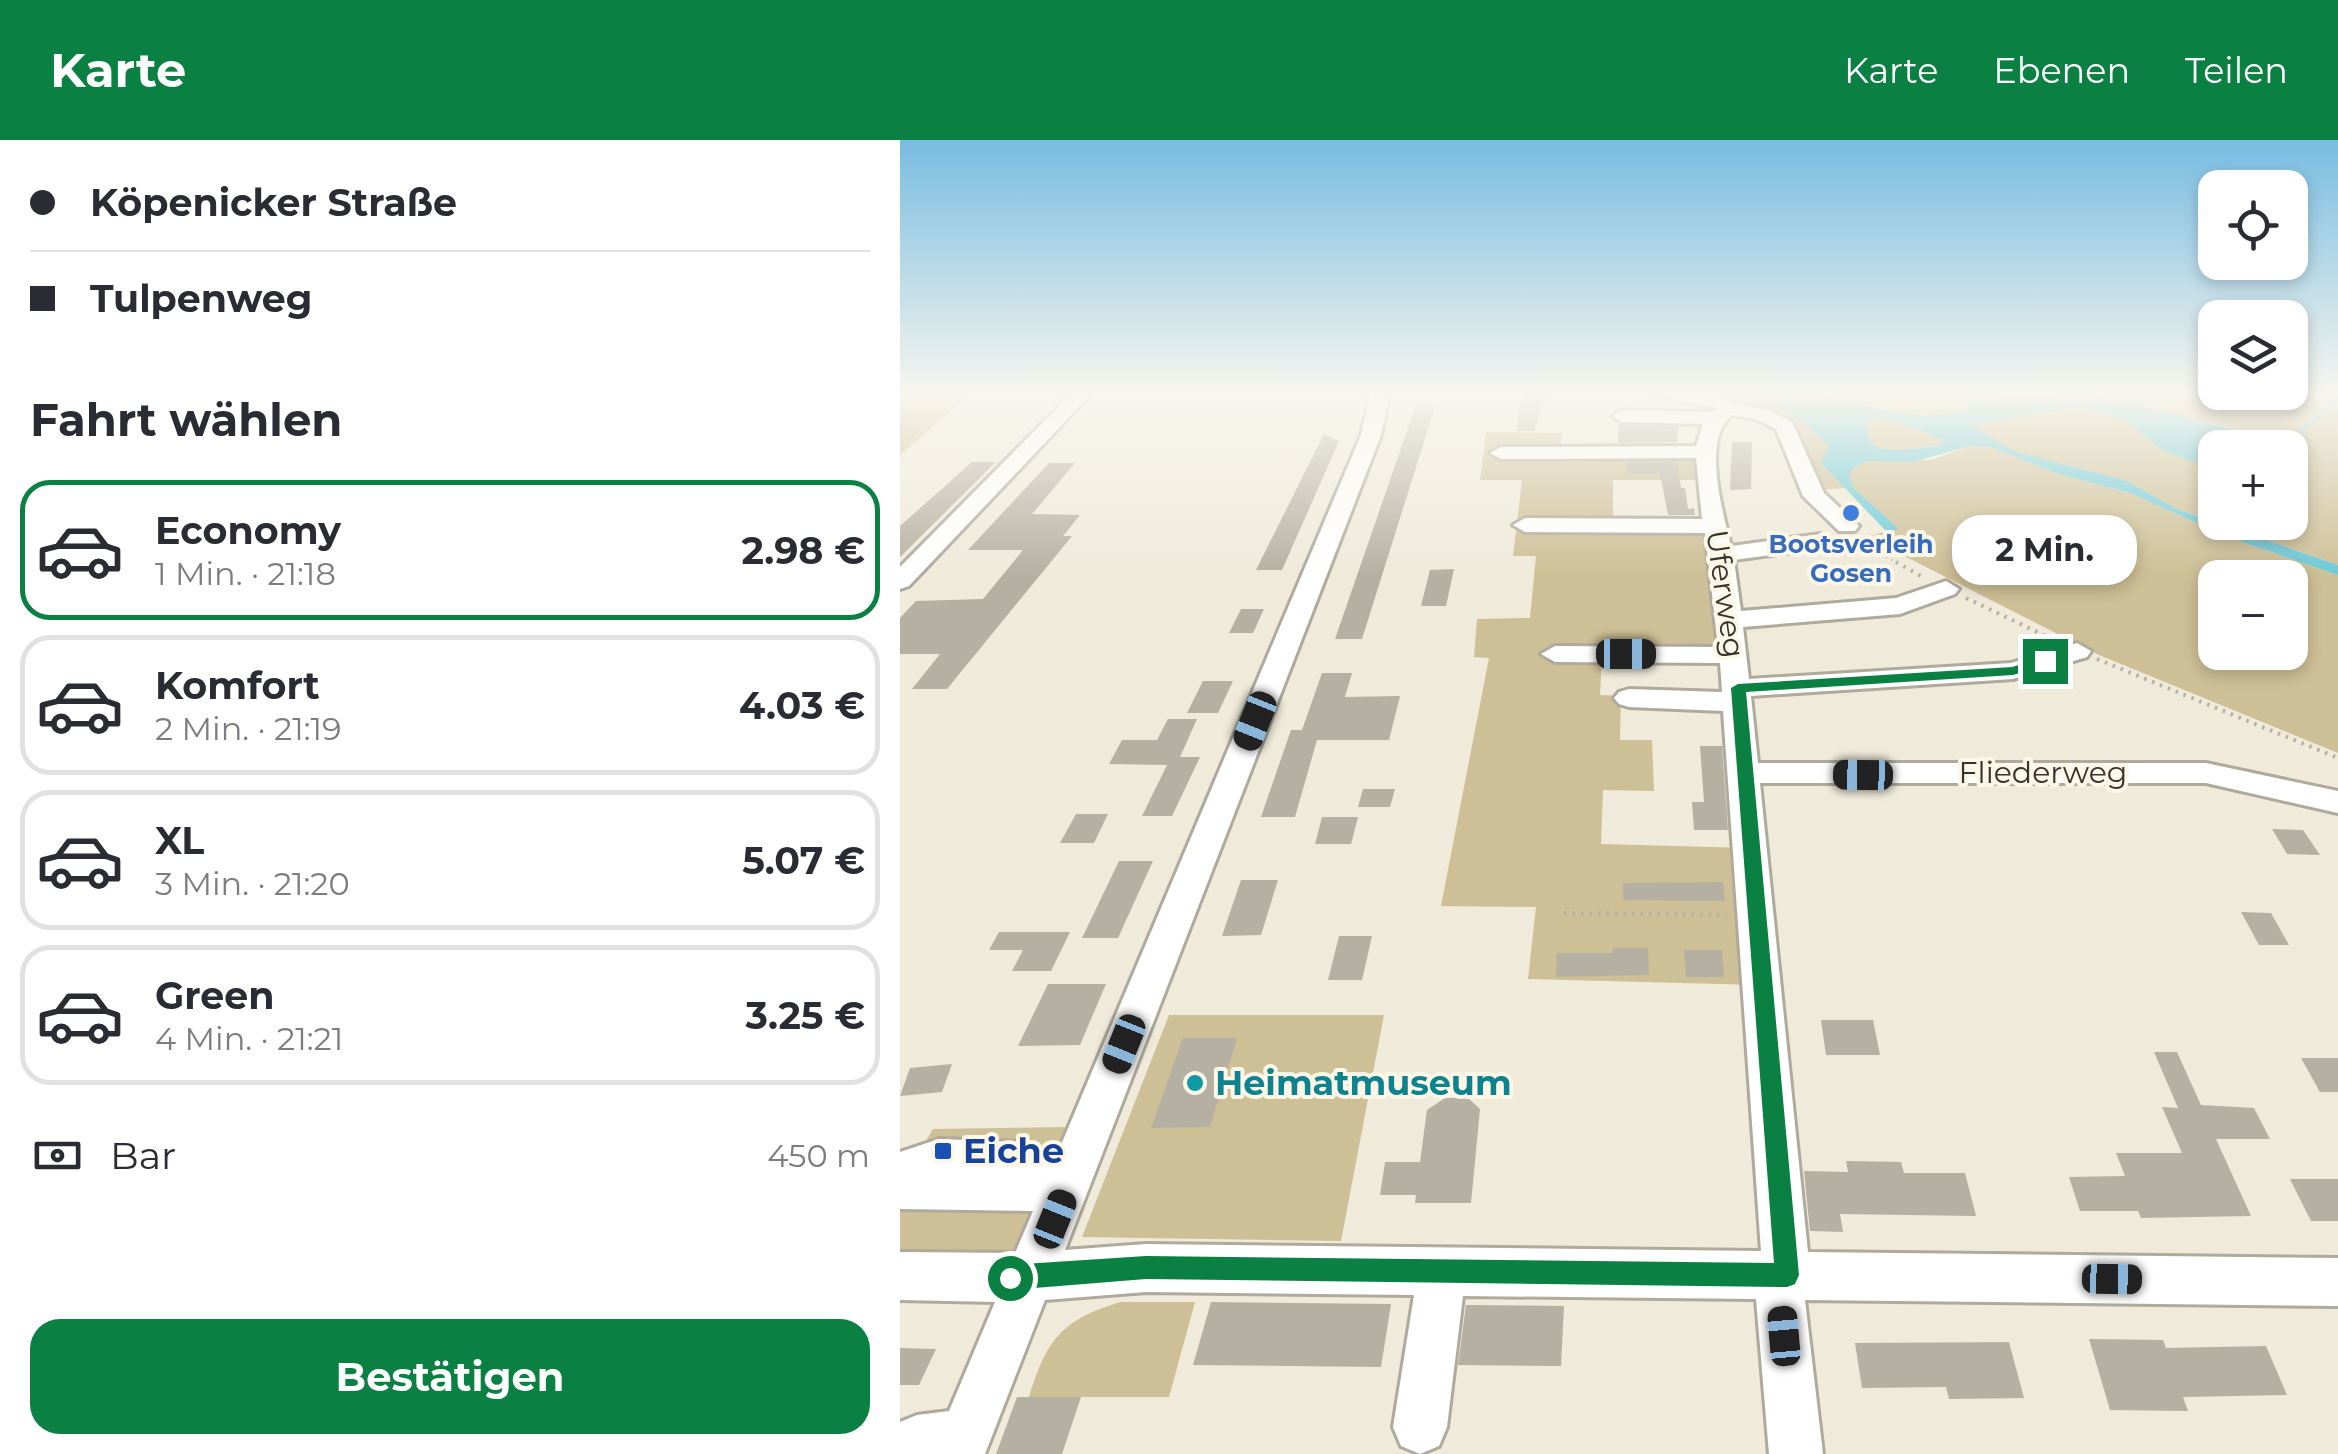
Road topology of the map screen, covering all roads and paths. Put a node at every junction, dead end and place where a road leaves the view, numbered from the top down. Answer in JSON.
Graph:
{"nodes":[{"id":1,"x":1024,"y":453,"type":"edge"},
{"id":2,"x":1364,"y":453,"type":"edge"},
{"id":3,"x":1706,"y":453,"type":"edge"},
{"id":4,"x":1796,"y":453,"type":"edge"},
{"id":5,"x":1525,"y":525,"type":"dead end"},
{"id":6,"x":1847,"y":526,"type":"dead end"},
{"id":7,"x":1718,"y":540,"type":"junction"},
{"id":8,"x":1821,"y":542,"type":"dead end"},
{"id":9,"x":900,"y":581,"type":"edge"},
{"id":10,"x":1946,"y":589,"type":"dead end"},
{"id":11,"x":1729,"y":620,"type":"junction"},
{"id":12,"x":2077,"y":651,"type":"dead end"},
{"id":13,"x":1555,"y":654,"type":"dead end"},
{"id":14,"x":1734,"y":655,"type":"junction"},
{"id":15,"x":1630,"y":698,"type":"dead end"},
{"id":16,"x":1739,"y":698,"type":"junction"},
{"id":17,"x":1746,"y":773,"type":"junction"},
{"id":18,"x":2338,"y":802,"type":"edge"},
{"id":19,"x":1564,"y":913,"type":"dead end"},
{"id":20,"x":1757,"y":916,"type":"junction"},
{"id":21,"x":900,"y":1173,"type":"edge"},
{"id":22,"x":900,"y":1188,"type":"edge"},
{"id":23,"x":1067,"y":1190,"type":"junction"},
{"id":24,"x":1442,"y":1272,"type":"junction"},
{"id":25,"x":1782,"y":1275,"type":"junction"},
{"id":26,"x":900,"y":1276,"type":"edge"},
{"id":27,"x":1033,"y":1276,"type":"junction"},
{"id":28,"x":2338,"y":1282,"type":"edge"},
{"id":29,"x":1420,"y":1427,"type":"dead end"},
{"id":30,"x":961,"y":1445,"type":"edge"},
{"id":31,"x":900,"y":1451,"type":"edge"},
{"id":32,"x":1796,"y":1454,"type":"edge"}],
"edges":[{"from":1,"to":9,"type":"street"},
{"from":2,"to":23,"type":"street"},
{"from":3,"to":7,"type":"street","name":"Uferweg"},
{"from":4,"to":6,"type":"street"},
{"from":5,"to":7,"type":"street"},
{"from":7,"to":8,"type":"street"},
{"from":7,"to":11,"type":"street","name":"Uferweg"},
{"from":10,"to":11,"type":"street"},
{"from":11,"to":14,"type":"street","name":"Uferweg"},
{"from":12,"to":16,"type":"street"},
{"from":13,"to":14,"type":"street"},
{"from":14,"to":16,"type":"street","name":"Uferweg"},
{"from":15,"to":16,"type":"street"},
{"from":16,"to":17,"type":"street","name":"Uferweg"},
{"from":17,"to":18,"type":"street","name":"Fliederweg"},
{"from":17,"to":20,"type":"street","name":"Uferweg"},
{"from":19,"to":20,"type":"path"},
{"from":20,"to":25,"type":"street","name":"Uferweg"},
{"from":21,"to":23,"type":"street"},
{"from":22,"to":23,"type":"street"},
{"from":23,"to":27,"type":"street"},
{"from":24,"to":25,"type":"street"},
{"from":24,"to":27,"type":"street"},
{"from":24,"to":29,"type":"street"},
{"from":25,"to":28,"type":"street"},
{"from":25,"to":32,"type":"street","name":"Uferweg"},
{"from":26,"to":27,"type":"street"},
{"from":27,"to":30,"type":"street"},
{"from":30,"to":31,"type":"street"}]}
